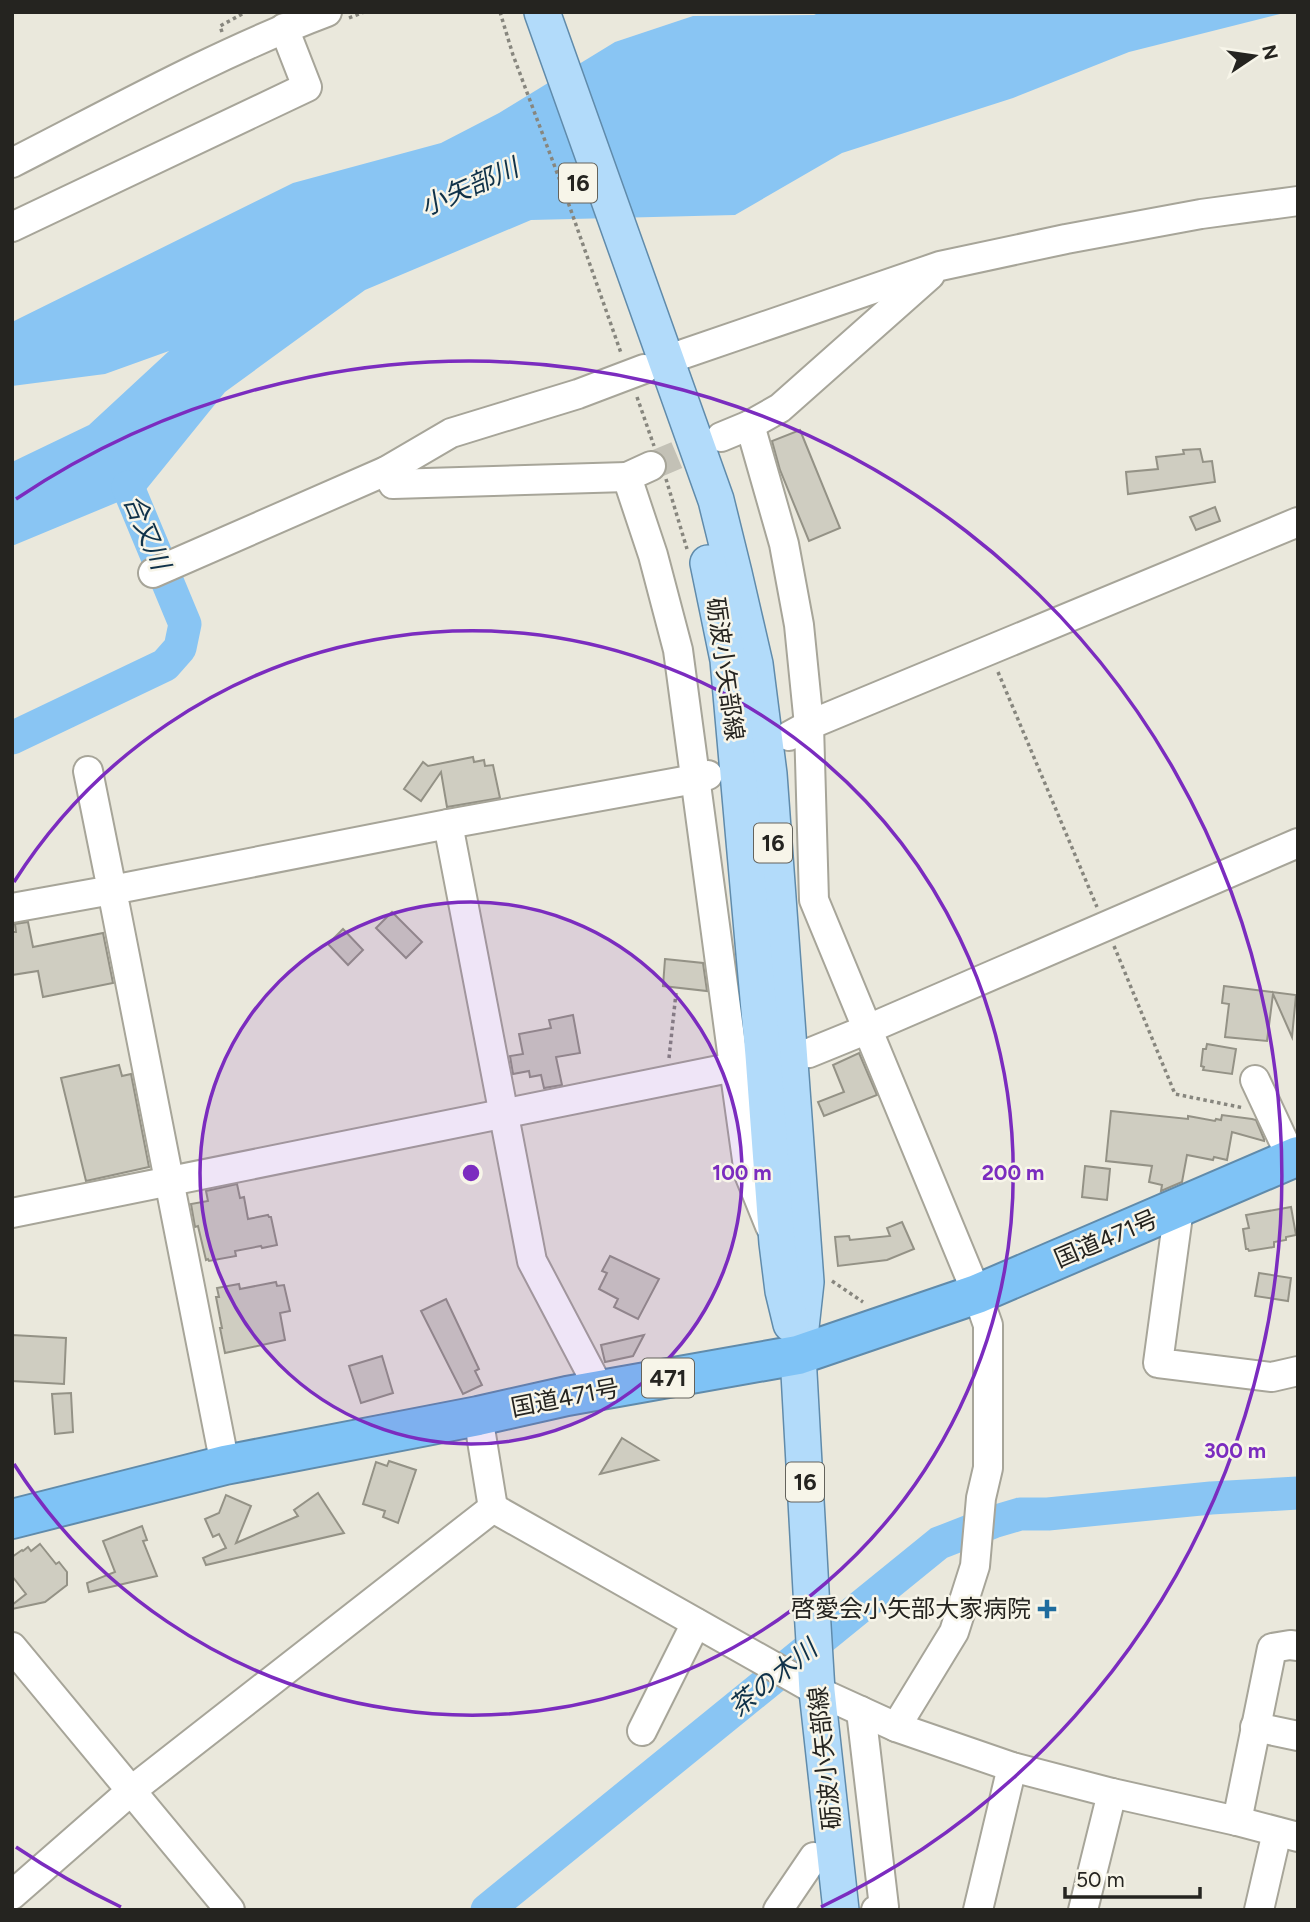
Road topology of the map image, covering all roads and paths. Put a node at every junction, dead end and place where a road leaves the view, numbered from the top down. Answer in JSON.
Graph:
{"nodes":[{"id":1,"x":327,"y":12,"type":"edge"},
{"id":2,"x":518,"y":12,"type":"edge"},
{"id":3,"x":542,"y":12,"type":"edge"},
{"id":4,"x":284,"y":28,"type":"junction"},
{"id":5,"x":12,"y":163,"type":"edge"},
{"id":6,"x":1298,"y":201,"type":"edge"},
{"id":7,"x":12,"y":228,"type":"edge"},
{"id":8,"x":940,"y":266,"type":"junction"},
{"id":9,"x":652,"y":357,"type":"junction"},
{"id":10,"x":750,"y":425,"type":"junction"},
{"id":11,"x":721,"y":437,"type":"tunnel mouth"},
{"id":12,"x":386,"y":471,"type":"junction"},
{"id":13,"x":1298,"y":522,"type":"edge"},
{"id":14,"x":153,"y":573,"type":"dead end"},
{"id":15,"x":799,"y":731,"type":"junction"},
{"id":16,"x":88,"y":771,"type":"dead end"},
{"id":17,"x":702,"y":777,"type":"junction"},
{"id":18,"x":448,"y":824,"type":"junction"},
{"id":19,"x":1298,"y":843,"type":"edge"},
{"id":20,"x":112,"y":890,"type":"junction"},
{"id":21,"x":12,"y":908,"type":"edge"},
{"id":22,"x":676,"y":993,"type":"dead end"},
{"id":23,"x":869,"y":1029,"type":"junction"},
{"id":24,"x":788,"y":1055,"type":"junction"},
{"id":25,"x":734,"y":1067,"type":"junction"},
{"id":26,"x":1255,"y":1080,"type":"dead end"},
{"id":27,"x":667,"y":1081,"type":"junction"},
{"id":28,"x":503,"y":1112,"type":"junction"},
{"id":29,"x":1295,"y":1158,"type":"edge"},
{"id":30,"x":170,"y":1180,"type":"junction"},
{"id":31,"x":1179,"y":1208,"type":"junction"},
{"id":32,"x":12,"y":1213,"type":"edge"},
{"id":33,"x":777,"y":1243,"type":"junction"},
{"id":34,"x":977,"y":1294,"type":"junction"},
{"id":35,"x":798,"y":1355,"type":"junction"},
{"id":36,"x":1298,"y":1371,"type":"edge"},
{"id":37,"x":600,"y":1390,"type":"junction"},
{"id":38,"x":478,"y":1416,"type":"junction"},
{"id":39,"x":225,"y":1465,"type":"junction"},
{"id":40,"x":493,"y":1508,"type":"junction"},
{"id":41,"x":12,"y":1519,"type":"edge"},
{"id":42,"x":696,"y":1623,"type":"junction"},
{"id":43,"x":1298,"y":1646,"type":"edge"},
{"id":44,"x":12,"y":1647,"type":"edge"},
{"id":45,"x":817,"y":1692,"type":"junction"},
{"id":46,"x":861,"y":1711,"type":"junction"},
{"id":47,"x":896,"y":1727,"type":"junction"},
{"id":48,"x":1255,"y":1727,"type":"junction"},
{"id":49,"x":642,"y":1731,"type":"dead end"},
{"id":50,"x":1298,"y":1736,"type":"edge"},
{"id":51,"x":1012,"y":1767,"type":"junction"},
{"id":52,"x":132,"y":1790,"type":"junction"},
{"id":53,"x":1112,"y":1793,"type":"junction"},
{"id":54,"x":1237,"y":1821,"type":"junction"},
{"id":55,"x":1287,"y":1835,"type":"edge"},
{"id":56,"x":814,"y":1857,"type":"dead end"},
{"id":57,"x":12,"y":1895,"type":"edge"},
{"id":58,"x":882,"y":1909,"type":"edge"},
{"id":59,"x":230,"y":1910,"type":"edge"},
{"id":60,"x":778,"y":1910,"type":"edge"},
{"id":61,"x":841,"y":1910,"type":"edge"},
{"id":62,"x":978,"y":1910,"type":"edge"},
{"id":63,"x":1083,"y":1910,"type":"edge"},
{"id":64,"x":1259,"y":1910,"type":"edge"}],
"edges":[{"from":1,"to":4,"type":"street"},
{"from":2,"to":9,"type":"main road","name":"砺波小矢部線","number":"16"},
{"from":3,"to":9,"type":"main road","name":"砺波小矢部線","number":"16"},
{"from":4,"to":5,"type":"street"},
{"from":4,"to":7,"type":"street"},
{"from":6,"to":8,"type":"street"},
{"from":8,"to":9,"type":"street"},
{"from":8,"to":10,"type":"street"},
{"from":9,"to":12,"type":"street"},
{"from":9,"to":24,"type":"main road","name":"砺波小矢部線","number":"16"},
{"from":9,"to":33,"type":"main road","name":"砺波小矢部線","number":"16"},
{"from":10,"to":11,"type":"street"},
{"from":10,"to":15,"type":"street"},
{"from":12,"to":14,"type":"street"},
{"from":12,"to":17,"type":"street"},
{"from":13,"to":15,"type":"street"},
{"from":15,"to":23,"type":"street"},
{"from":16,"to":20,"type":"street"},
{"from":17,"to":18,"type":"street"},
{"from":17,"to":25,"type":"street"},
{"from":18,"to":20,"type":"street"},
{"from":18,"to":28,"type":"street"},
{"from":19,"to":23,"type":"street"},
{"from":20,"to":21,"type":"street"},
{"from":20,"to":30,"type":"street"},
{"from":22,"to":27,"type":"path"},
{"from":23,"to":24,"type":"street"},
{"from":23,"to":34,"type":"street"},
{"from":24,"to":35,"type":"main road","name":"砺波小矢部線","number":"16"},
{"from":25,"to":27,"type":"street"},
{"from":25,"to":33,"type":"street"},
{"from":26,"to":29,"type":"street"},
{"from":27,"to":28,"type":"street"},
{"from":28,"to":30,"type":"street"},
{"from":28,"to":37,"type":"street"},
{"from":29,"to":31,"type":"highway","name":"国道471号","number":"471"},
{"from":30,"to":32,"type":"street"},
{"from":30,"to":39,"type":"street"},
{"from":31,"to":34,"type":"highway","name":"国道471号","number":"471"},
{"from":31,"to":36,"type":"street"},
{"from":33,"to":35,"type":"main road","name":"砺波小矢部線","number":"16"},
{"from":34,"to":35,"type":"highway","name":"国道471号","number":"471"},
{"from":34,"to":47,"type":"street"},
{"from":35,"to":37,"type":"highway","name":"国道471号","number":"471"},
{"from":35,"to":45,"type":"main road","name":"砺波小矢部線","number":"16"},
{"from":37,"to":38,"type":"highway","name":"国道471号","number":"471"},
{"from":38,"to":39,"type":"highway","name":"国道471号","number":"471"},
{"from":38,"to":40,"type":"street"},
{"from":39,"to":41,"type":"highway","name":"国道471号","number":"471"},
{"from":40,"to":42,"type":"street"},
{"from":40,"to":52,"type":"street"},
{"from":42,"to":45,"type":"street"},
{"from":42,"to":49,"type":"street"},
{"from":43,"to":48,"type":"street"},
{"from":44,"to":52,"type":"street"},
{"from":45,"to":46,"type":"street"},
{"from":45,"to":61,"type":"main road","name":"砺波小矢部線","number":"16"},
{"from":46,"to":47,"type":"street"},
{"from":46,"to":58,"type":"street"},
{"from":47,"to":51,"type":"street"},
{"from":48,"to":50,"type":"street"},
{"from":48,"to":54,"type":"street"},
{"from":51,"to":53,"type":"street"},
{"from":51,"to":62,"type":"street"},
{"from":52,"to":57,"type":"street"},
{"from":52,"to":59,"type":"street"},
{"from":53,"to":54,"type":"street"},
{"from":53,"to":63,"type":"street"},
{"from":54,"to":55,"type":"street"},
{"from":55,"to":64,"type":"street"},
{"from":56,"to":60,"type":"street"}]}
